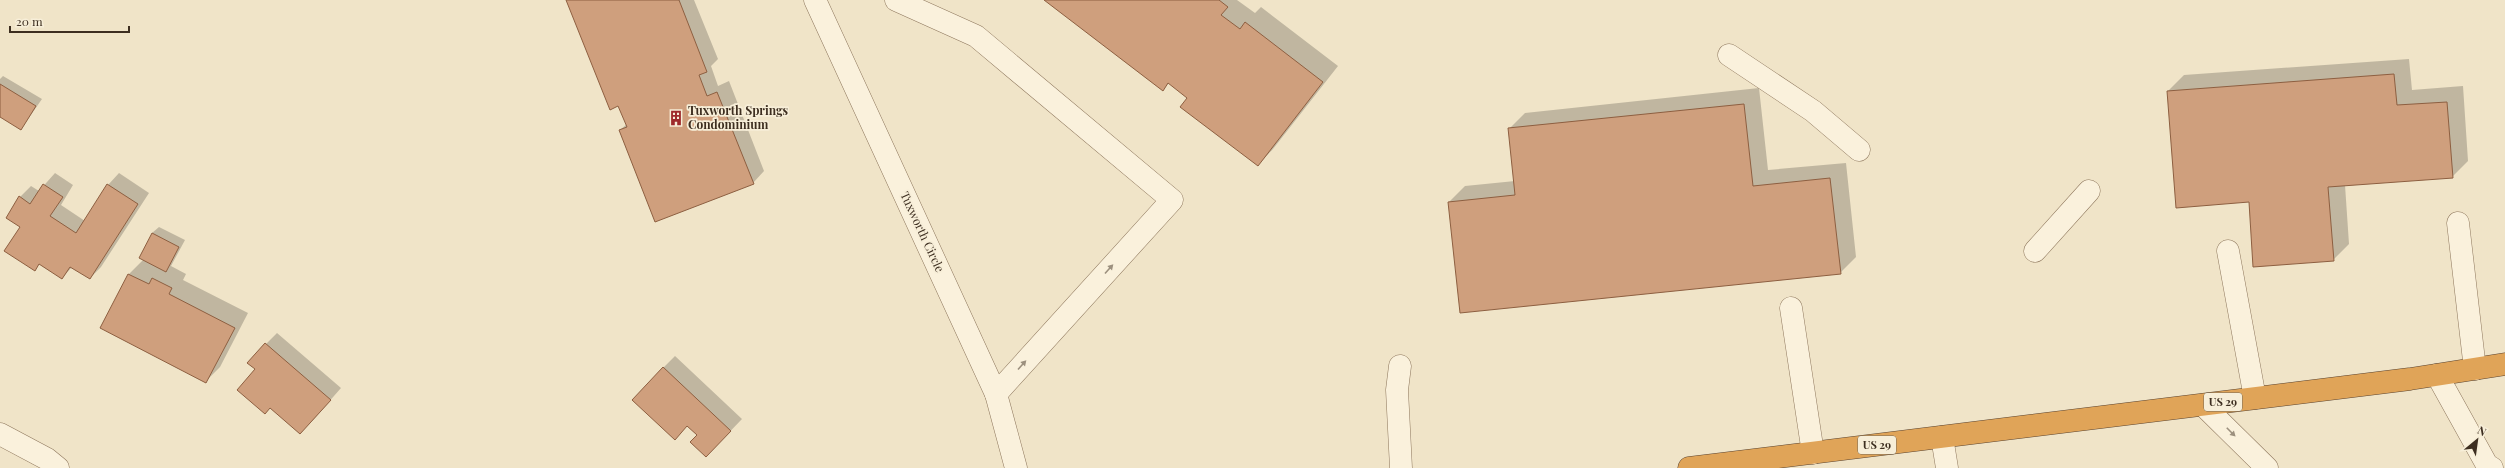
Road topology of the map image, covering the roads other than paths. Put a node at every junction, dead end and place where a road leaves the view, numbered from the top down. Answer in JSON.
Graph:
{"nodes":[{"id":1,"x":815,"y":0,"type":"edge"},
{"id":2,"x":896,"y":0,"type":"edge"},
{"id":3,"x":1729,"y":55,"type":"dead end"},
{"id":4,"x":1859,"y":150,"type":"dead end"},
{"id":5,"x":2090,"y":191,"type":"dead end"},
{"id":6,"x":2458,"y":222,"type":"dead end"},
{"id":7,"x":2035,"y":251,"type":"dead end"},
{"id":8,"x":2228,"y":251,"type":"dead end"},
{"id":9,"x":1792,"y":308,"type":"dead end"},
{"id":10,"x":2505,"y":364,"type":"edge"},
{"id":11,"x":1400,"y":366,"type":"dead end"},
{"id":12,"x":2475,"y":369,"type":"junction"},
{"id":13,"x":2437,"y":375,"type":"junction"},
{"id":14,"x":996,"y":394,"type":"junction"},
{"id":15,"x":2255,"y":398,"type":"junction"},
{"id":16,"x":2204,"y":405,"type":"junction"},
{"id":17,"x":0,"y":434,"type":"edge"},
{"id":18,"x":1942,"y":437,"type":"junction"},
{"id":19,"x":1813,"y":453,"type":"junction"},
{"id":20,"x":1777,"y":463,"type":"edge"},
{"id":21,"x":58,"y":468,"type":"edge"},
{"id":22,"x":1016,"y":468,"type":"edge"},
{"id":23,"x":1401,"y":468,"type":"edge"},
{"id":24,"x":1689,"y":468,"type":"edge"},
{"id":25,"x":1947,"y":468,"type":"edge"},
{"id":26,"x":2267,"y":468,"type":"edge"},
{"id":27,"x":2492,"y":468,"type":"edge"}],
"edges":[{"from":1,"to":14,"type":"street","name":"Tuxworth Circle"},
{"from":14,"to":2,"type":"street","one_way":true},
{"from":3,"to":4,"type":"street"},
{"from":5,"to":7,"type":"street"},
{"from":6,"to":12,"type":"street"},
{"from":8,"to":15,"type":"street"},
{"from":9,"to":19,"type":"street"},
{"from":10,"to":12,"type":"highway","number":"US 29"},
{"from":11,"to":23,"type":"street"},
{"from":12,"to":13,"type":"highway","number":"US 29"},
{"from":13,"to":15,"type":"highway","number":"US 29"},
{"from":13,"to":27,"type":"street"},
{"from":14,"to":22,"type":"street","name":"Tuxworth Circle"},
{"from":15,"to":16,"type":"highway","number":"US 29"},
{"from":16,"to":18,"type":"highway","number":"US 29"},
{"from":16,"to":26,"type":"street","one_way":true},
{"from":17,"to":21,"type":"street"},
{"from":18,"to":19,"type":"highway","number":"US 29"},
{"from":18,"to":25,"type":"street"},
{"from":19,"to":20,"type":"highway","number":"US 29"},
{"from":20,"to":24,"type":"highway","number":"US 29"}]}
